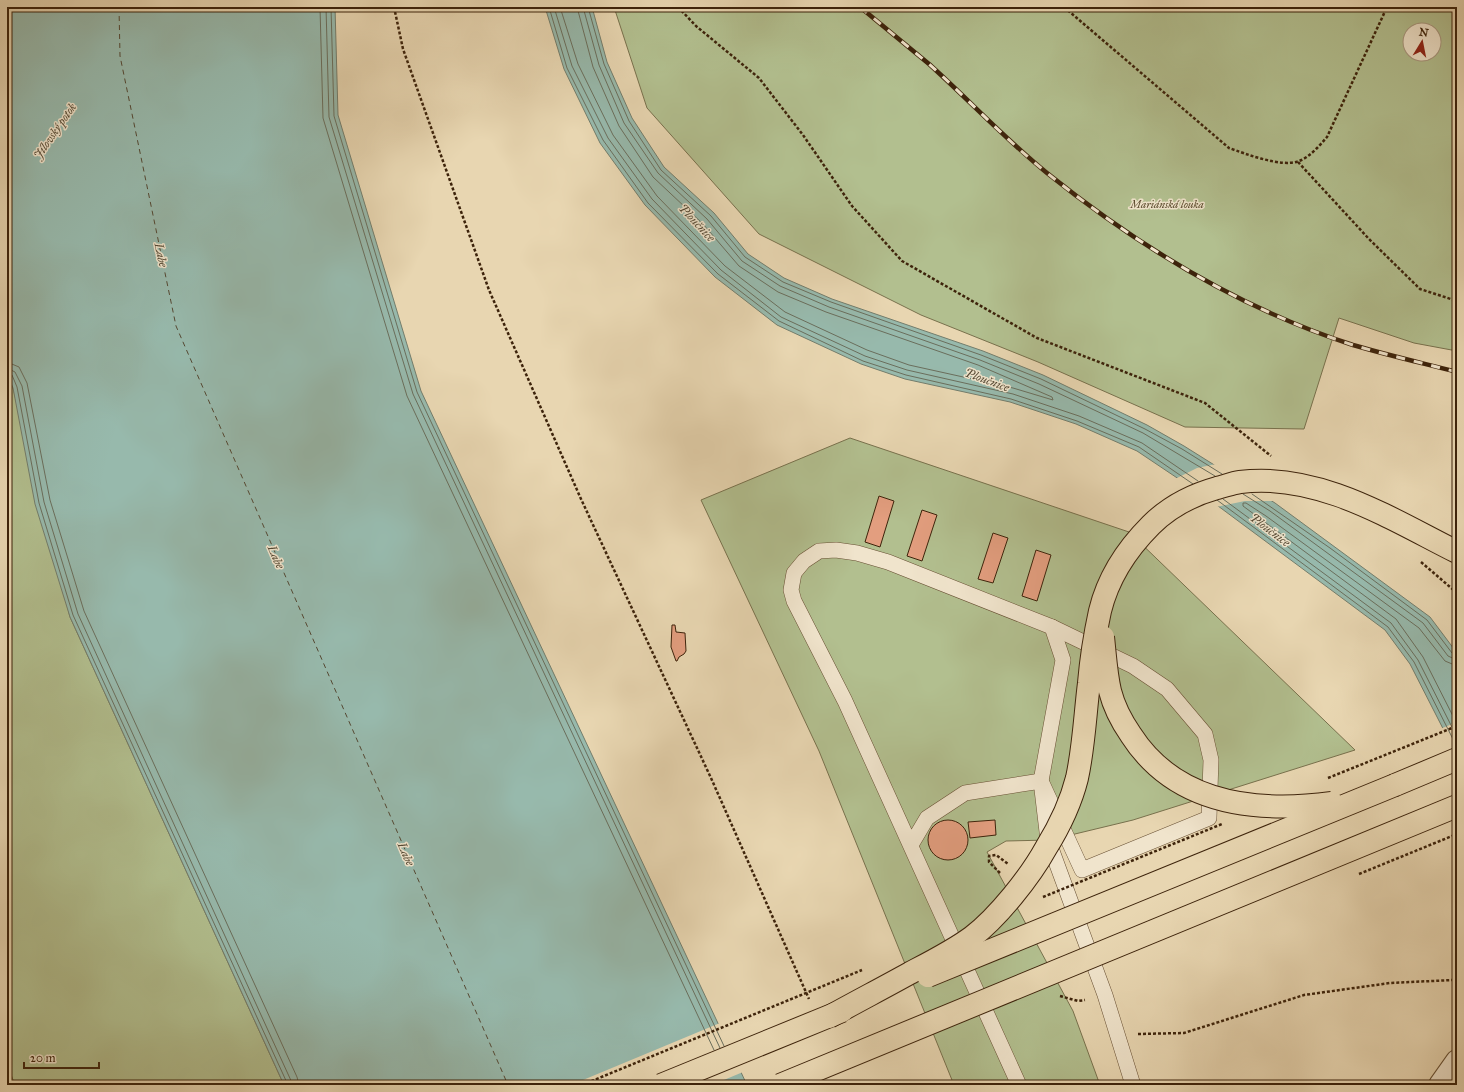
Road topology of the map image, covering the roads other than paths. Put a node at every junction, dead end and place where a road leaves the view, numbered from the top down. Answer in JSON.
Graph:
{"nodes":[{"id":1,"x":1457,"y":552,"type":"edge"},
{"id":2,"x":1100,"y":614,"type":"junction"},
{"id":3,"x":1052,"y":627,"type":"junction"},
{"id":4,"x":1457,"y":759,"type":"edge"},
{"id":5,"x":1040,"y":781,"type":"junction"},
{"id":6,"x":1395,"y":785,"type":"junction"},
{"id":7,"x":1457,"y":806,"type":"edge"},
{"id":8,"x":911,"y":845,"type":"junction"},
{"id":9,"x":820,"y":1011,"type":"junction"},
{"id":10,"x":1457,"y":1061,"type":"edge"},
{"id":11,"x":661,"y":1085,"type":"edge"},
{"id":12,"x":780,"y":1085,"type":"edge"},
{"id":13,"x":1019,"y":1085,"type":"edge"},
{"id":14,"x":1133,"y":1085,"type":"edge"},
{"id":15,"x":1440,"y":1085,"type":"edge"}],
"edges":[{"from":1,"to":2,"type":"main road","bridge":true},
{"from":2,"to":6,"type":"main road","bridge":true},
{"from":2,"to":9,"type":"main road","bridge":true},
{"from":3,"to":5,"type":"lane"},
{"from":3,"to":5,"type":"lane"},
{"from":3,"to":8,"type":"lane"},
{"from":4,"to":6,"type":"main road"},
{"from":5,"to":8,"type":"lane"},
{"from":5,"to":14,"type":"lane"},
{"from":6,"to":9,"type":"main road","bridge":true},
{"from":7,"to":12,"type":"main road","bridge":true},
{"from":8,"to":13,"type":"lane"},
{"from":9,"to":11,"type":"main road","bridge":true},
{"from":10,"to":15,"type":"street"}]}
